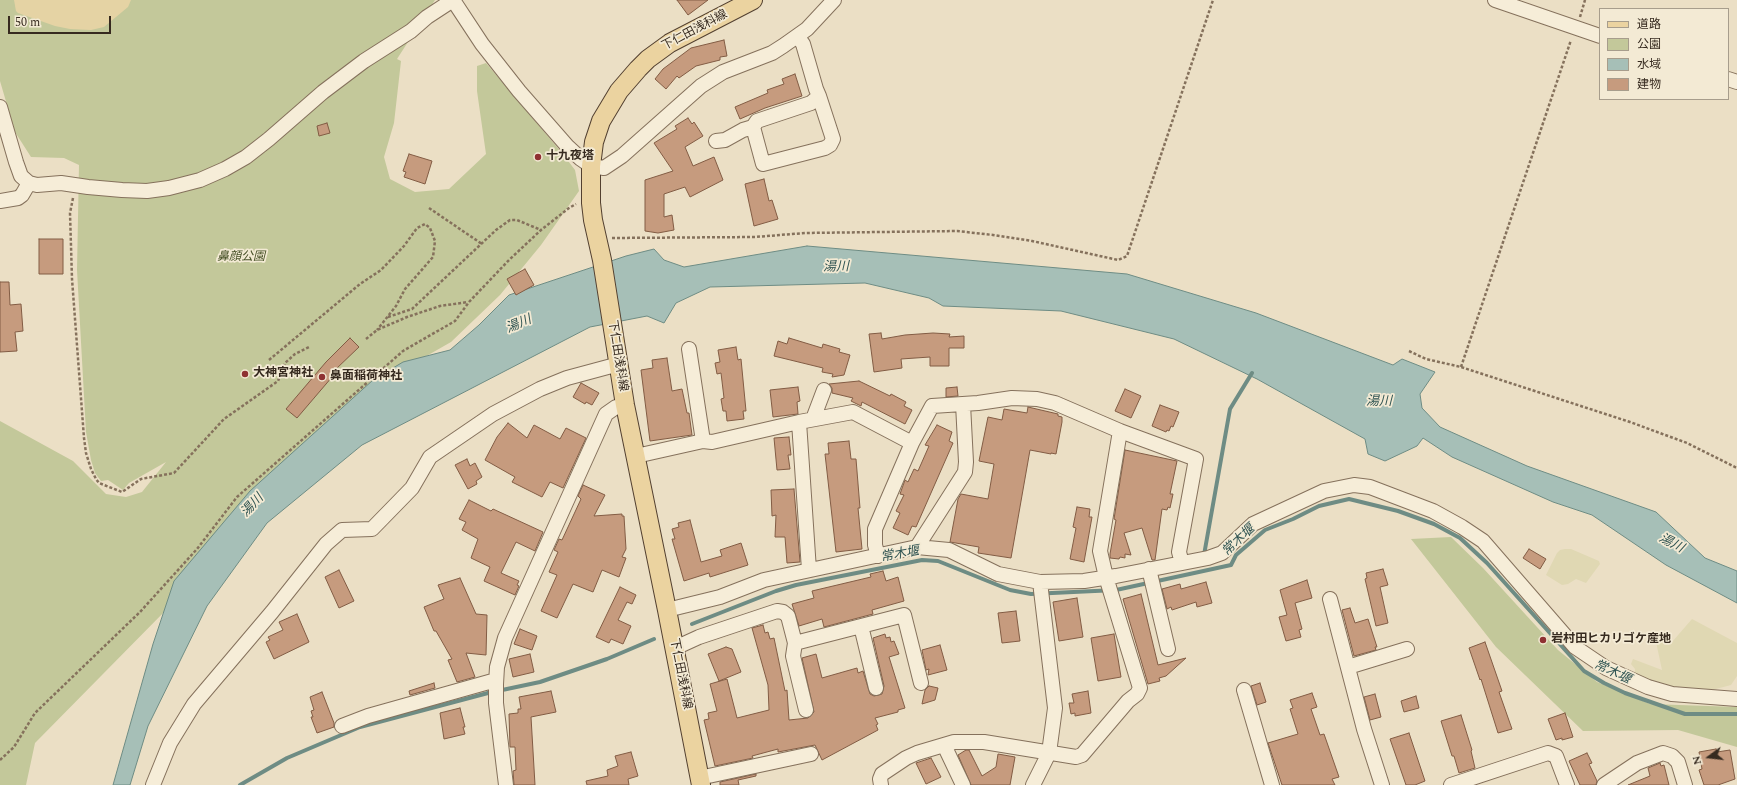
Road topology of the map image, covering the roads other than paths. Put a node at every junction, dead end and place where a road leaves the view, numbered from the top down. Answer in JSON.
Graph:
{"nodes":[{"id":1,"x":453,"y":0,"type":"edge"},
{"id":2,"x":753,"y":0,"type":"edge"},
{"id":3,"x":834,"y":0,"type":"edge"},
{"id":4,"x":1495,"y":0,"type":"edge"},
{"id":5,"x":1599,"y":36,"type":"edge"},
{"id":6,"x":798,"y":37,"type":"junction"},
{"id":7,"x":819,"y":96,"type":"junction"},
{"id":8,"x":0,"y":107,"type":"edge"},
{"id":9,"x":753,"y":127,"type":"junction"},
{"id":10,"x":716,"y":141,"type":"dead end"},
{"id":11,"x":591,"y":166,"type":"junction"},
{"id":12,"x":30,"y":183,"type":"junction"},
{"id":13,"x":0,"y":201,"type":"edge"},
{"id":14,"x":689,"y":349,"type":"dead end"},
{"id":15,"x":618,"y":360,"type":"junction"},
{"id":16,"x":824,"y":390,"type":"dead end"},
{"id":17,"x":963,"y":404,"type":"junction"},
{"id":18,"x":625,"y":405,"type":"junction"},
{"id":19,"x":806,"y":420,"type":"junction"},
{"id":20,"x":1120,"y":431,"type":"junction"},
{"id":21,"x":703,"y":441,"type":"junction"},
{"id":22,"x":912,"y":443,"type":"junction"},
{"id":23,"x":636,"y":456,"type":"junction"},
{"id":24,"x":917,"y":547,"type":"junction"},
{"id":25,"x":878,"y":556,"type":"junction"},
{"id":26,"x":1182,"y":562,"type":"junction"},
{"id":27,"x":809,"y":570,"type":"junction"},
{"id":28,"x":1152,"y":577,"type":"junction"},
{"id":29,"x":1110,"y":585,"type":"junction"},
{"id":30,"x":1041,"y":591,"type":"junction"},
{"id":31,"x":1330,"y":599,"type":"dead end"},
{"id":32,"x":668,"y":614,"type":"junction"},
{"id":33,"x":861,"y":626,"type":"junction"},
{"id":34,"x":795,"y":643,"type":"junction"},
{"id":35,"x":674,"y":646,"type":"junction"},
{"id":36,"x":1168,"y":649,"type":"dead end"},
{"id":37,"x":1407,"y":649,"type":"dead end"},
{"id":38,"x":1348,"y":667,"type":"junction"},
{"id":39,"x":920,"y":683,"type":"dead end"},
{"id":40,"x":496,"y":686,"type":"junction"},
{"id":41,"x":876,"y":688,"type":"dead end"},
{"id":42,"x":1244,"y":690,"type":"dead end"},
{"id":43,"x":1736,"y":697,"type":"edge"},
{"id":44,"x":806,"y":710,"type":"dead end"},
{"id":45,"x":342,"y":726,"type":"dead end"},
{"id":46,"x":944,"y":745,"type":"junction"},
{"id":47,"x":1050,"y":753,"type":"junction"},
{"id":48,"x":810,"y":754,"type":"dead end"},
{"id":49,"x":700,"y":781,"type":"edge"},
{"id":50,"x":153,"y":785,"type":"edge"},
{"id":51,"x":506,"y":785,"type":"edge"},
{"id":52,"x":881,"y":785,"type":"edge"},
{"id":53,"x":963,"y":785,"type":"edge"},
{"id":54,"x":1033,"y":785,"type":"edge"},
{"id":55,"x":1272,"y":785,"type":"edge"},
{"id":56,"x":1382,"y":785,"type":"edge"},
{"id":57,"x":1452,"y":785,"type":"edge"},
{"id":58,"x":1567,"y":785,"type":"edge"},
{"id":59,"x":1604,"y":785,"type":"edge"},
{"id":60,"x":1685,"y":785,"type":"edge"}],
"edges":[{"from":1,"to":11,"type":"street"},
{"from":1,"to":12,"type":"street"},
{"from":2,"to":11,"type":"main road","name":"下仁田浅科線"},
{"from":3,"to":6,"type":"street"},
{"from":4,"to":5,"type":"street"},
{"from":6,"to":7,"type":"street"},
{"from":6,"to":11,"type":"street"},
{"from":7,"to":9,"type":"street"},
{"from":7,"to":9,"type":"street"},
{"from":8,"to":12,"type":"street"},
{"from":9,"to":10,"type":"street"},
{"from":11,"to":15,"type":"main road","name":"下仁田浅科線"},
{"from":12,"to":13,"type":"street"},
{"from":14,"to":21,"type":"street"},
{"from":15,"to":18,"type":"main road","name":"下仁田浅科線"},
{"from":15,"to":50,"type":"street"},
{"from":16,"to":19,"type":"street"},
{"from":17,"to":20,"type":"street"},
{"from":17,"to":22,"type":"street"},
{"from":17,"to":24,"type":"street"},
{"from":18,"to":23,"type":"main road","name":"下仁田浅科線"},
{"from":18,"to":40,"type":"street"},
{"from":19,"to":21,"type":"street"},
{"from":19,"to":22,"type":"street"},
{"from":19,"to":27,"type":"street"},
{"from":20,"to":26,"type":"street"},
{"from":20,"to":29,"type":"street"},
{"from":21,"to":23,"type":"street"},
{"from":22,"to":25,"type":"street"},
{"from":23,"to":32,"type":"main road","name":"下仁田浅科線"},
{"from":24,"to":25,"type":"street"},
{"from":24,"to":30,"type":"street"},
{"from":25,"to":27,"type":"street"},
{"from":26,"to":28,"type":"street"},
{"from":26,"to":43,"type":"street"},
{"from":27,"to":32,"type":"street"},
{"from":28,"to":29,"type":"street"},
{"from":28,"to":36,"type":"street"},
{"from":29,"to":30,"type":"street"},
{"from":29,"to":47,"type":"street"},
{"from":30,"to":47,"type":"street"},
{"from":31,"to":38,"type":"street"},
{"from":32,"to":35,"type":"main road","name":"下仁田浅科線"},
{"from":33,"to":34,"type":"street"},
{"from":33,"to":39,"type":"street"},
{"from":33,"to":41,"type":"street"},
{"from":34,"to":35,"type":"street"},
{"from":34,"to":44,"type":"street"},
{"from":35,"to":49,"type":"main road","name":"下仁田浅科線"},
{"from":37,"to":38,"type":"street"},
{"from":38,"to":56,"type":"street"},
{"from":40,"to":45,"type":"street"},
{"from":40,"to":51,"type":"street"},
{"from":42,"to":55,"type":"street"},
{"from":46,"to":47,"type":"street"},
{"from":46,"to":52,"type":"street"},
{"from":46,"to":53,"type":"street"},
{"from":47,"to":54,"type":"street"},
{"from":48,"to":49,"type":"street"},
{"from":57,"to":58,"type":"street"},
{"from":59,"to":60,"type":"street"}]}
